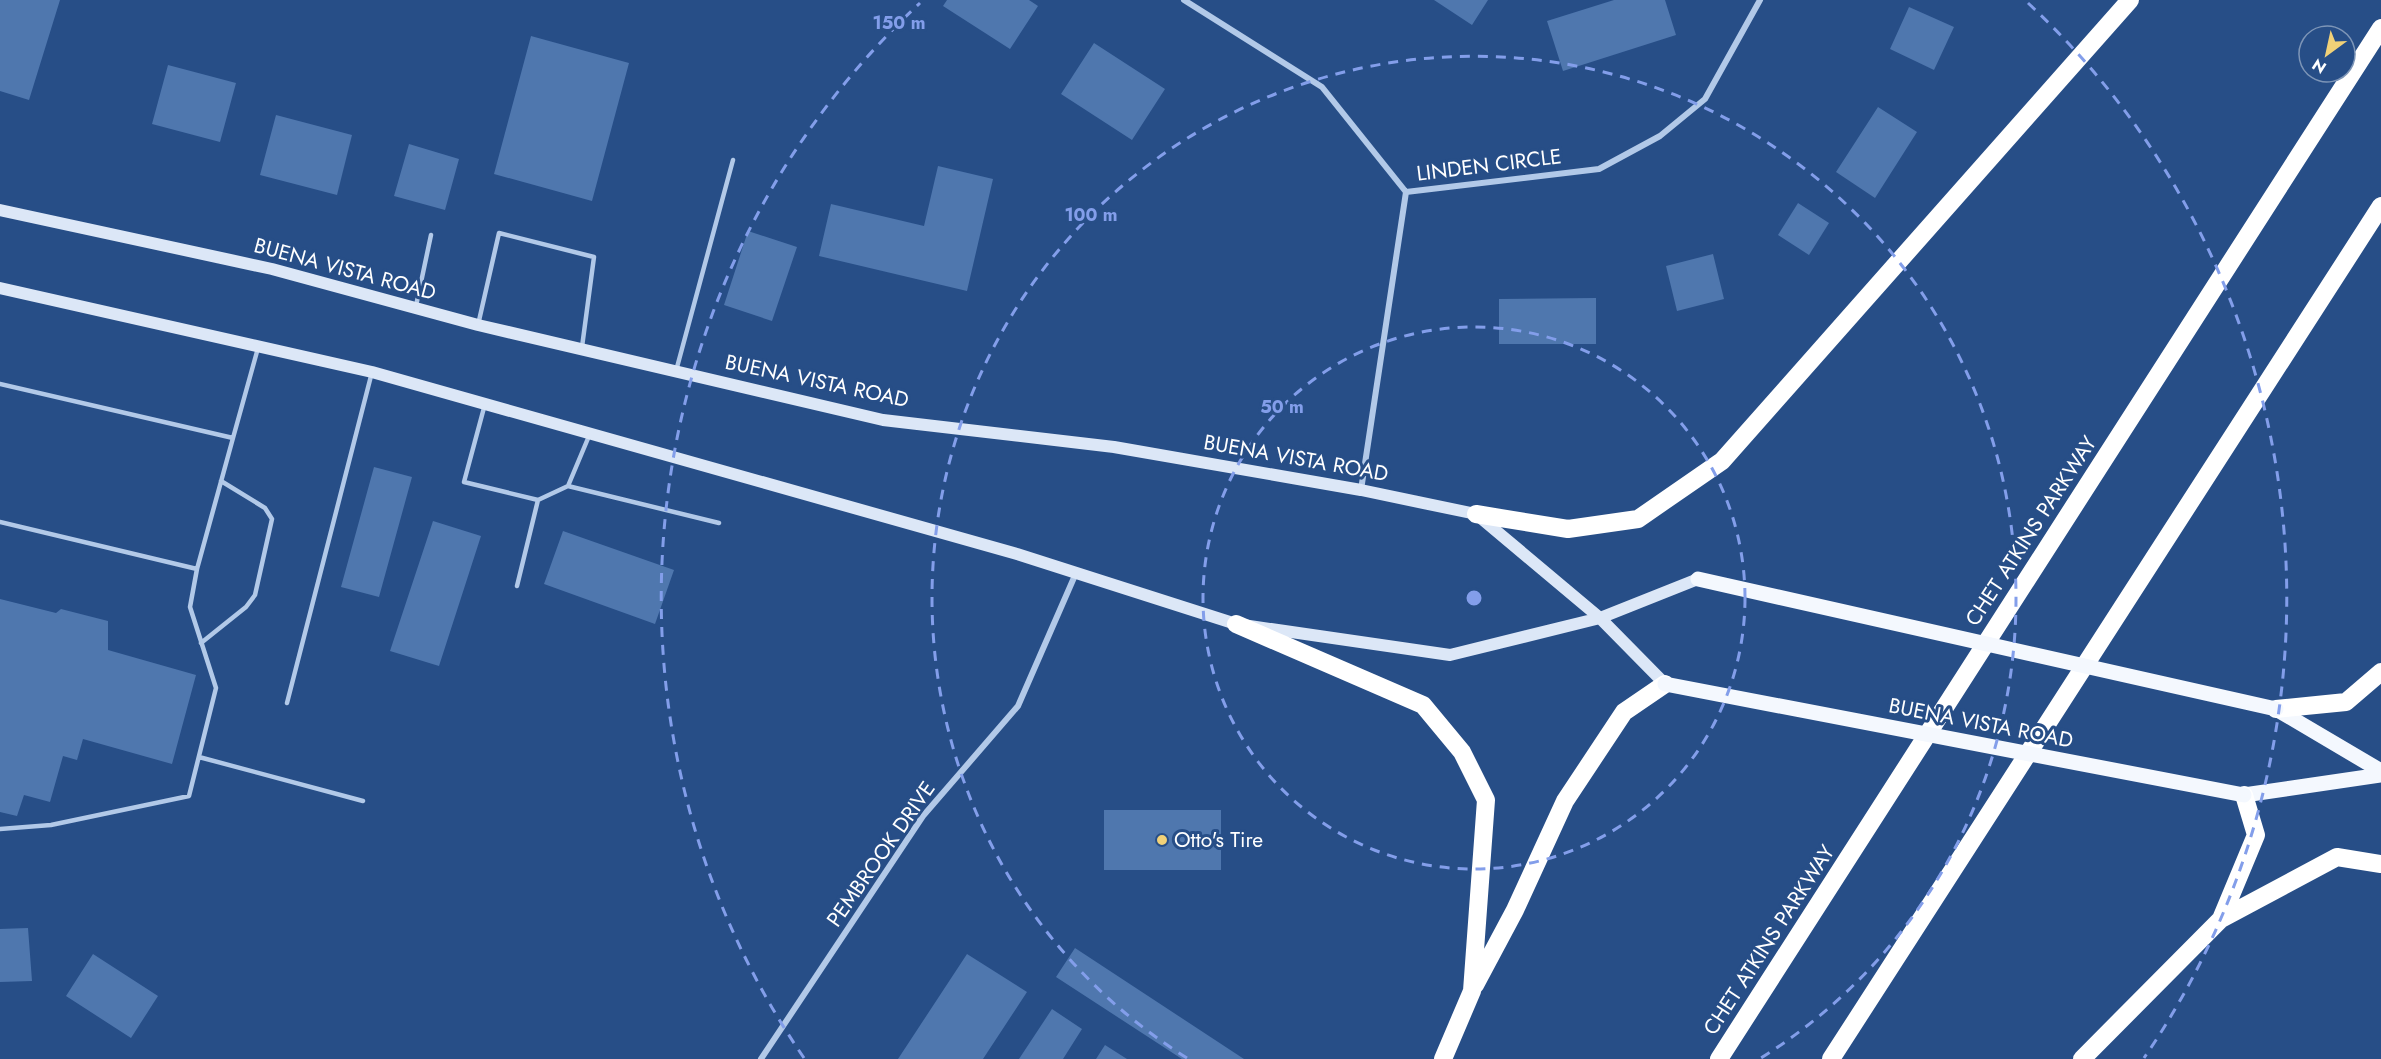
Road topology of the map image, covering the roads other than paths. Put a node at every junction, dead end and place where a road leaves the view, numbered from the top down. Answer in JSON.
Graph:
{"nodes":[{"id":1,"x":1184,"y":0,"type":"edge"},
{"id":2,"x":1760,"y":0,"type":"edge"},
{"id":3,"x":2130,"y":0,"type":"edge"},
{"id":4,"x":2381,"y":28,"type":"edge"},
{"id":5,"x":733,"y":160,"type":"dead end"},
{"id":6,"x":1407,"y":192,"type":"junction"},
{"id":7,"x":2381,"y":206,"type":"edge"},
{"id":8,"x":0,"y":210,"type":"edge"},
{"id":9,"x":431,"y":235,"type":"dead end"},
{"id":10,"x":0,"y":288,"type":"edge"},
{"id":11,"x":415,"y":309,"type":"junction"},
{"id":12,"x":478,"y":325,"type":"junction"},
{"id":13,"x":259,"y":345,"type":"junction"},
{"id":14,"x":581,"y":349,"type":"junction"},
{"id":15,"x":676,"y":371,"type":"junction"},
{"id":16,"x":372,"y":372,"type":"junction"},
{"id":17,"x":0,"y":384,"type":"edge"},
{"id":18,"x":485,"y":403,"type":"junction"},
{"id":19,"x":591,"y":433,"type":"junction"},
{"id":20,"x":233,"y":438,"type":"junction"},
{"id":21,"x":221,"y":481,"type":"junction"},
{"id":22,"x":568,"y":486,"type":"junction"},
{"id":23,"x":1361,"y":490,"type":"junction"},
{"id":24,"x":538,"y":500,"type":"junction"},
{"id":25,"x":1476,"y":514,"type":"junction"},
{"id":26,"x":0,"y":522,"type":"edge"},
{"id":27,"x":719,"y":523,"type":"dead end"},
{"id":28,"x":197,"y":569,"type":"junction"},
{"id":29,"x":1076,"y":573,"type":"junction"},
{"id":30,"x":1698,"y":579,"type":"joint"},
{"id":31,"x":517,"y":586,"type":"dead end"},
{"id":32,"x":1600,"y":618,"type":"junction"},
{"id":33,"x":1236,"y":624,"type":"junction"},
{"id":34,"x":201,"y":643,"type":"junction"},
{"id":35,"x":2381,"y":672,"type":"edge"},
{"id":36,"x":1665,"y":684,"type":"junction"},
{"id":37,"x":286,"y":703,"type":"dead end"},
{"id":38,"x":2276,"y":709,"type":"junction"},
{"id":39,"x":199,"y":757,"type":"junction"},
{"id":40,"x":2381,"y":773,"type":"edge"},
{"id":41,"x":2244,"y":795,"type":"junction"},
{"id":42,"x":363,"y":801,"type":"dead end"},
{"id":43,"x":0,"y":829,"type":"edge"},
{"id":44,"x":2381,"y":864,"type":"edge"},
{"id":45,"x":2221,"y":919,"type":"junction"},
{"id":46,"x":1472,"y":991,"type":"junction"},
{"id":47,"x":761,"y":1059,"type":"edge"},
{"id":48,"x":1443,"y":1059,"type":"edge"},
{"id":49,"x":1719,"y":1059,"type":"edge"},
{"id":50,"x":1832,"y":1059,"type":"edge"},
{"id":51,"x":2082,"y":1059,"type":"edge"}],
"edges":[{"from":1,"to":6,"type":"street"},
{"from":2,"to":6,"type":"street","name":"LINDEN CIRCLE"},
{"from":3,"to":25,"type":"highway"},
{"from":4,"to":49,"type":"highway","name":"CHET ATKINS PARKWAY"},
{"from":5,"to":15,"type":"lane"},
{"from":6,"to":23,"type":"street","name":"LINDEN CIRCLE"},
{"from":7,"to":50,"type":"highway"},
{"from":8,"to":11,"type":"main road","name":"BUENA VISTA ROAD"},
{"from":9,"to":11,"type":"lane"},
{"from":10,"to":13,"type":"main road","name":"BUENA VISTA ROAD"},
{"from":11,"to":12,"type":"main road","name":"BUENA VISTA ROAD"},
{"from":12,"to":14,"type":"main road","name":"BUENA VISTA ROAD"},
{"from":12,"to":14,"type":"lane"},
{"from":13,"to":16,"type":"main road","name":"BUENA VISTA ROAD"},
{"from":13,"to":20,"type":"lane"},
{"from":14,"to":15,"type":"main road","name":"BUENA VISTA ROAD"},
{"from":15,"to":23,"type":"main road","name":"BUENA VISTA ROAD"},
{"from":16,"to":18,"type":"main road","name":"BUENA VISTA ROAD"},
{"from":16,"to":37,"type":"lane"},
{"from":17,"to":20,"type":"lane"},
{"from":18,"to":19,"type":"main road","name":"BUENA VISTA ROAD"},
{"from":18,"to":24,"type":"lane"},
{"from":19,"to":22,"type":"lane"},
{"from":19,"to":29,"type":"main road","name":"BUENA VISTA ROAD"},
{"from":20,"to":21,"type":"lane"},
{"from":21,"to":28,"type":"lane"},
{"from":21,"to":34,"type":"lane"},
{"from":22,"to":24,"type":"lane"},
{"from":22,"to":27,"type":"lane"},
{"from":23,"to":25,"type":"main road","name":"BUENA VISTA ROAD"},
{"from":24,"to":31,"type":"lane"},
{"from":25,"to":32,"type":"main road","name":"BUENA VISTA ROAD"},
{"from":26,"to":28,"type":"lane"},
{"from":28,"to":34,"type":"lane"},
{"from":29,"to":33,"type":"main road","name":"BUENA VISTA ROAD"},
{"from":29,"to":47,"type":"street","name":"PEMBROOK DRIVE"},
{"from":30,"to":32,"type":"main road","name":"BUENA VISTA ROAD"},
{"from":30,"to":38,"type":"main road","name":"BUENA VISTA ROAD","bridge":true},
{"from":32,"to":33,"type":"main road","name":"BUENA VISTA ROAD"},
{"from":32,"to":36,"type":"main road","name":"BUENA VISTA ROAD"},
{"from":33,"to":46,"type":"highway"},
{"from":34,"to":39,"type":"lane"},
{"from":35,"to":38,"type":"highway"},
{"from":36,"to":41,"type":"main road","name":"BUENA VISTA ROAD","bridge":true},
{"from":36,"to":46,"type":"highway"},
{"from":38,"to":40,"type":"main road","name":"BUENA VISTA ROAD"},
{"from":39,"to":42,"type":"lane"},
{"from":39,"to":43,"type":"lane"},
{"from":40,"to":41,"type":"main road","name":"BUENA VISTA ROAD"},
{"from":41,"to":45,"type":"highway"},
{"from":44,"to":45,"type":"highway"},
{"from":45,"to":51,"type":"highway"},
{"from":46,"to":48,"type":"highway"}]}
